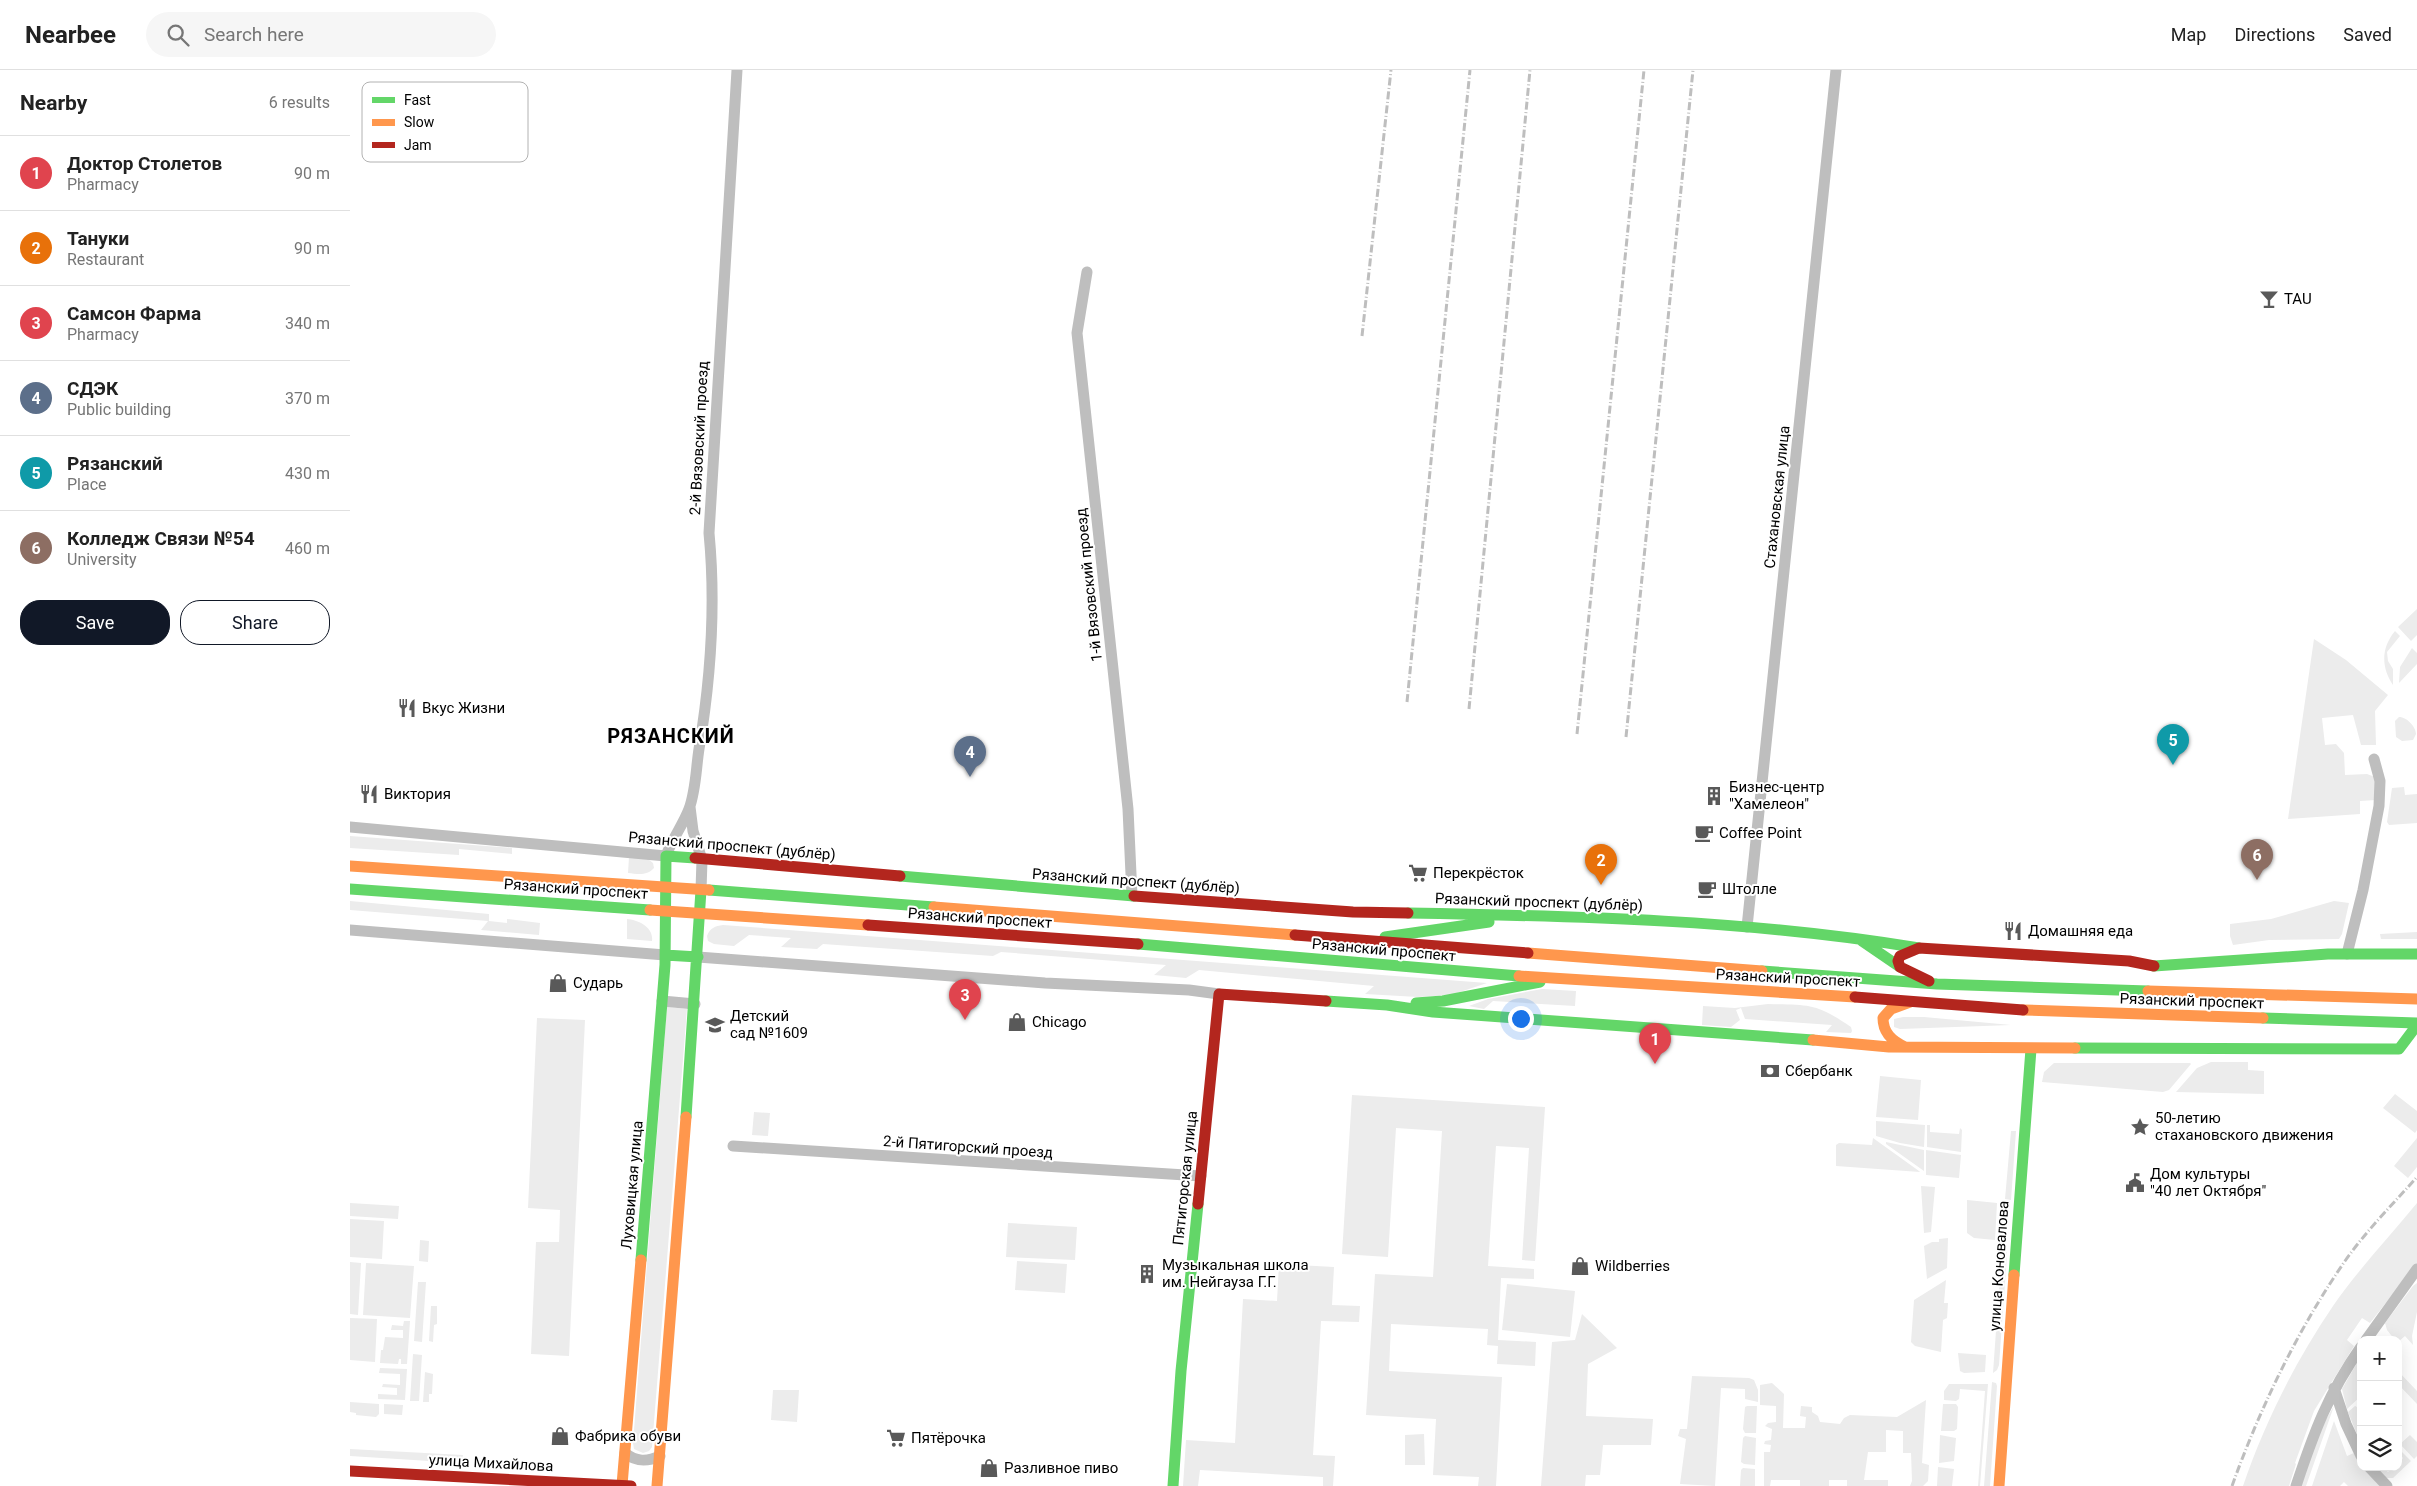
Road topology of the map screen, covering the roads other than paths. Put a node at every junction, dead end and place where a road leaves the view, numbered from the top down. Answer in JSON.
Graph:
{"nodes":[{"id":1,"x":737,"y":70,"type":"edge"},
{"id":2,"x":1836,"y":70,"type":"edge"},
{"id":3,"x":1087,"y":272,"type":"dead end"},
{"id":4,"x":2374,"y":759,"type":"dead end"},
{"id":5,"x":690,"y":807,"type":"junction"},
{"id":6,"x":350,"y":827,"type":"edge"},
{"id":7,"x":666,"y":856,"type":"junction"},
{"id":8,"x":702,"y":860,"type":"junction"},
{"id":9,"x":350,"y":866,"type":"edge"},
{"id":10,"x":666,"y":887,"type":"junction"},
{"id":11,"x":350,"y":889,"type":"edge"},
{"id":12,"x":701,"y":890,"type":"junction"},
{"id":13,"x":1132,"y":896,"type":"junction"},
{"id":14,"x":666,"y":911,"type":"junction"},
{"id":15,"x":700,"y":912,"type":"junction"},
{"id":16,"x":1541,"y":915,"type":"junction"},
{"id":17,"x":1747,"y":927,"type":"junction"},
{"id":18,"x":350,"y":930,"type":"edge"},
{"id":19,"x":1853,"y":937,"type":"junction"},
{"id":20,"x":1361,"y":941,"type":"junction"},
{"id":21,"x":1920,"y":948,"type":"junction"},
{"id":22,"x":2347,"y":954,"type":"junction"},
{"id":23,"x":2412,"y":954,"type":"edge"},
{"id":24,"x":665,"y":955,"type":"junction"},
{"id":25,"x":698,"y":957,"type":"junction"},
{"id":26,"x":2417,"y":962,"type":"edge"},
{"id":27,"x":1900,"y":967,"type":"junction"},
{"id":28,"x":1563,"y":979,"type":"junction"},
{"id":29,"x":1937,"y":984,"type":"junction"},
{"id":30,"x":1219,"y":994,"type":"junction"},
{"id":31,"x":2417,"y":999,"type":"edge"},
{"id":32,"x":662,"y":1001,"type":"junction"},
{"id":33,"x":1913,"y":1001,"type":"junction"},
{"id":34,"x":695,"y":1004,"type":"junction"},
{"id":35,"x":1387,"y":1005,"type":"junction"},
{"id":36,"x":2417,"y":1024,"type":"edge"},
{"id":37,"x":1907,"y":1048,"type":"junction"},
{"id":38,"x":2031,"y":1049,"type":"junction"},
{"id":39,"x":733,"y":1146,"type":"dead end"},
{"id":40,"x":1201,"y":1176,"type":"junction"},
{"id":41,"x":2417,"y":1269,"type":"edge"},
{"id":42,"x":2369,"y":1336,"type":"edge"},
{"id":43,"x":2357,"y":1353,"type":"edge"},
{"id":44,"x":2334,"y":1388,"type":"junction"},
{"id":45,"x":2357,"y":1447,"type":"edge"},
{"id":46,"x":625,"y":1453,"type":"junction"},
{"id":47,"x":660,"y":1456,"type":"junction"},
{"id":48,"x":350,"y":1471,"type":"edge"},
{"id":49,"x":2372,"y":1471,"type":"edge"},
{"id":50,"x":622,"y":1486,"type":"edge"},
{"id":51,"x":631,"y":1486,"type":"edge"},
{"id":52,"x":658,"y":1486,"type":"edge"},
{"id":53,"x":1173,"y":1486,"type":"edge"},
{"id":54,"x":1999,"y":1486,"type":"edge"},
{"id":55,"x":2296,"y":1486,"type":"edge"},
{"id":56,"x":2387,"y":1486,"type":"edge"}],
"edges":[{"from":1,"to":5,"type":"street","name":"2-й Вязовский проезд"},
{"from":2,"to":17,"type":"street","name":"Стахановская улица"},
{"from":3,"to":13,"type":"street","name":"1-й Вязовский проезд"},
{"from":4,"to":22,"type":"street"},
{"from":5,"to":7,"type":"street","name":"2-й Вязовский проезд"},
{"from":5,"to":8,"type":"street","name":"2-й Вязовский проезд"},
{"from":6,"to":7,"type":"street","name":"Рязанский проспект (дублёр)"},
{"from":7,"to":8,"type":"main road","name":"Рязанский проспект (дублёр)"},
{"from":7,"to":10,"type":"main road","name":"2-й Вязовский проезд"},
{"from":8,"to":12,"type":"street","name":"2-й Вязовский проезд"},
{"from":8,"to":13,"type":"main road","name":"Рязанский проспект (дублёр)"},
{"from":9,"to":10,"type":"main road","name":"Рязанский проспект"},
{"from":10,"to":12,"type":"main road","name":"Рязанский проспект"},
{"from":10,"to":14,"type":"main road","name":"Луховицкая улица"},
{"from":11,"to":14,"type":"main road","name":"Рязанский проспект"},
{"from":12,"to":15,"type":"main road"},
{"from":12,"to":20,"type":"main road","name":"Рязанский проспект"},
{"from":13,"to":16,"type":"main road","name":"Рязанский проспект (дублёр)"},
{"from":14,"to":15,"type":"main road","name":"Рязанский проспект"},
{"from":14,"to":24,"type":"main road","name":"Луховицкая улица"},
{"from":15,"to":25,"type":"main road"},
{"from":15,"to":28,"type":"main road","name":"Рязанский проспект"},
{"from":16,"to":17,"type":"main road","name":"Рязанский проспект (дублёр)"},
{"from":16,"to":20,"type":"main road"},
{"from":17,"to":19,"type":"main road","name":"Рязанский проспект (дублёр)"},
{"from":18,"to":24,"type":"street"},
{"from":19,"to":21,"type":"main road","name":"Рязанский проспект (дублёр)"},
{"from":19,"to":27,"type":"main road"},
{"from":20,"to":29,"type":"main road","name":"Рязанский проспект"},
{"from":21,"to":22,"type":"main road","name":"Рязанский проспект (дублёр)"},
{"from":21,"to":27,"type":"main road"},
{"from":22,"to":23,"type":"main road","name":"Рязанский проспект (дублёр)"},
{"from":23,"to":26,"type":"main road"},
{"from":24,"to":25,"type":"main road"},
{"from":24,"to":32,"type":"main road","name":"Луховицкая улица"},
{"from":25,"to":30,"type":"street"},
{"from":25,"to":34,"type":"main road"},
{"from":27,"to":29,"type":"main road"},
{"from":28,"to":33,"type":"main road","name":"Рязанский проспект"},
{"from":28,"to":35,"type":"main road"},
{"from":29,"to":31,"type":"main road","name":"Рязанский проспект"},
{"from":30,"to":35,"type":"main road"},
{"from":30,"to":40,"type":"main road","name":"Пятигорская улица"},
{"from":32,"to":34,"type":"street"},
{"from":32,"to":46,"type":"main road","name":"Луховицкая улица"},
{"from":33,"to":36,"type":"main road","name":"Рязанский проспект"},
{"from":33,"to":37,"type":"main road"},
{"from":34,"to":47,"type":"main road"},
{"from":35,"to":37,"type":"main road"},
{"from":36,"to":38,"type":"main road"},
{"from":37,"to":38,"type":"main road"},
{"from":38,"to":54,"type":"main road","name":"улица Коновалова"},
{"from":39,"to":40,"type":"street","name":"2-й Пятигорский проезд"},
{"from":40,"to":53,"type":"main road","name":"Пятигорская улица"},
{"from":41,"to":42,"type":"street"},
{"from":43,"to":44,"type":"street"},
{"from":44,"to":45,"type":"street"},
{"from":44,"to":55,"type":"street"},
{"from":46,"to":47,"type":"street"},
{"from":46,"to":50,"type":"main road","name":"Луховицкая улица"},
{"from":47,"to":52,"type":"main road"},
{"from":48,"to":50,"type":"main road","name":"улица Михайлова"},
{"from":49,"to":56,"type":"street"},
{"from":50,"to":51,"type":"main road","name":"улица Михайлова"}]}
